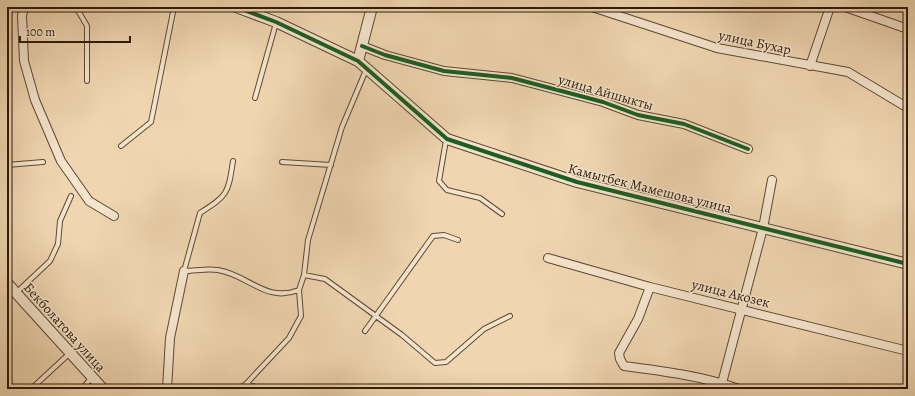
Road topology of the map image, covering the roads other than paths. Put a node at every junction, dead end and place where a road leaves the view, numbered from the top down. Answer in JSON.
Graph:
{"nodes":[{"id":1,"x":24,"y":7,"type":"edge"},
{"id":2,"x":76,"y":7,"type":"edge"},
{"id":3,"x":174,"y":7,"type":"edge"},
{"id":4,"x":236,"y":7,"type":"edge"},
{"id":5,"x":372,"y":7,"type":"edge"},
{"id":6,"x":592,"y":7,"type":"edge"},
{"id":7,"x":830,"y":7,"type":"edge"},
{"id":8,"x":845,"y":7,"type":"edge"},
{"id":9,"x":276,"y":22,"type":"junction"},
{"id":10,"x":908,"y":29,"type":"edge"},
{"id":11,"x":362,"y":46,"type":"junction"},
{"id":12,"x":358,"y":61,"type":"junction"},
{"id":13,"x":810,"y":66,"type":"junction"},
{"id":14,"x":367,"y":67,"type":"junction"},
{"id":15,"x":87,"y":81,"type":"dead end"},
{"id":16,"x":255,"y":98,"type":"dead end"},
{"id":17,"x":908,"y":108,"type":"edge"},
{"id":18,"x":447,"y":140,"type":"junction"},
{"id":19,"x":121,"y":146,"type":"dead end"},
{"id":20,"x":748,"y":149,"type":"dead end"},
{"id":21,"x":233,"y":161,"type":"dead end"},
{"id":22,"x":43,"y":162,"type":"dead end"},
{"id":23,"x":282,"y":162,"type":"dead end"},
{"id":24,"x":331,"y":165,"type":"junction"},
{"id":25,"x":7,"y":166,"type":"edge"},
{"id":26,"x":772,"y":180,"type":"dead end"},
{"id":27,"x":71,"y":196,"type":"dead end"},
{"id":28,"x":502,"y":214,"type":"dead end"},
{"id":29,"x":114,"y":216,"type":"dead end"},
{"id":30,"x":763,"y":228,"type":"junction"},
{"id":31,"x":458,"y":240,"type":"dead end"},
{"id":32,"x":548,"y":258,"type":"dead end"},
{"id":33,"x":908,"y":264,"type":"edge"},
{"id":34,"x":184,"y":271,"type":"junction"},
{"id":35,"x":304,"y":275,"type":"junction"},
{"id":36,"x":7,"y":283,"type":"edge"},
{"id":37,"x":650,"y":287,"type":"junction"},
{"id":38,"x":299,"y":290,"type":"junction"},
{"id":39,"x":16,"y":293,"type":"junction"},
{"id":40,"x":742,"y":309,"type":"junction"},
{"id":41,"x":376,"y":316,"type":"junction"},
{"id":42,"x":510,"y":316,"type":"dead end"},
{"id":43,"x":365,"y":331,"type":"dead end"},
{"id":44,"x":908,"y":351,"type":"edge"},
{"id":45,"x":70,"y":353,"type":"junction"},
{"id":46,"x":92,"y":377,"type":"junction"},
{"id":47,"x":722,"y":383,"type":"junction"},
{"id":48,"x":246,"y":384,"type":"junction"},
{"id":49,"x":31,"y":389,"type":"edge"},
{"id":50,"x":82,"y":389,"type":"edge"},
{"id":51,"x":103,"y":389,"type":"edge"},
{"id":52,"x":167,"y":389,"type":"edge"},
{"id":53,"x":239,"y":389,"type":"edge"},
{"id":54,"x":262,"y":389,"type":"edge"},
{"id":55,"x":739,"y":389,"type":"edge"}],
"edges":[{"from":1,"to":29,"type":"street"},
{"from":2,"to":15,"type":"lane"},
{"from":3,"to":19,"type":"lane"},
{"from":4,"to":9,"type":"street","name":"Камытбек Мамешова улица"},
{"from":5,"to":11,"type":"street"},
{"from":6,"to":13,"type":"street","name":"улица Бухар"},
{"from":7,"to":13,"type":"street"},
{"from":8,"to":10,"type":"street"},
{"from":9,"to":12,"type":"street","name":"Камытбек Мамешова улица"},
{"from":9,"to":16,"type":"lane"},
{"from":11,"to":12,"type":"street"},
{"from":11,"to":20,"type":"street","name":"улица Айшыкты"},
{"from":12,"to":14,"type":"street","name":"Камытбек Мамешова улица"},
{"from":13,"to":17,"type":"street","name":"улица Бухар"},
{"from":14,"to":18,"type":"street","name":"Камытбек Мамешова улица"},
{"from":14,"to":24,"type":"lane"},
{"from":18,"to":28,"type":"lane"},
{"from":18,"to":30,"type":"street","name":"Камытбек Мамешова улица"},
{"from":21,"to":34,"type":"lane"},
{"from":22,"to":25,"type":"lane"},
{"from":23,"to":24,"type":"lane"},
{"from":24,"to":35,"type":"lane"},
{"from":26,"to":30,"type":"street"},
{"from":27,"to":39,"type":"lane"},
{"from":30,"to":33,"type":"street","name":"Камытбек Мамешова улица"},
{"from":30,"to":40,"type":"street"},
{"from":31,"to":41,"type":"lane"},
{"from":32,"to":37,"type":"street","name":"улица Акозек"},
{"from":34,"to":38,"type":"lane"},
{"from":34,"to":52,"type":"street"},
{"from":35,"to":38,"type":"lane"},
{"from":35,"to":41,"type":"lane"},
{"from":36,"to":39,"type":"street","name":"Бекболатова улица"},
{"from":37,"to":40,"type":"street","name":"улица Акозек"},
{"from":37,"to":47,"type":"street"},
{"from":38,"to":48,"type":"lane"},
{"from":39,"to":45,"type":"street","name":"Бекболатова улица"},
{"from":40,"to":44,"type":"street","name":"улица Акозек"},
{"from":40,"to":47,"type":"street"},
{"from":41,"to":42,"type":"lane"},
{"from":41,"to":43,"type":"lane"},
{"from":45,"to":46,"type":"street","name":"Бекболатова улица"},
{"from":45,"to":49,"type":"lane"},
{"from":46,"to":50,"type":"lane"},
{"from":46,"to":51,"type":"street","name":"Бекболатова улица"},
{"from":47,"to":55,"type":"street"},
{"from":48,"to":53,"type":"lane"},
{"from":48,"to":54,"type":"lane"}]}
